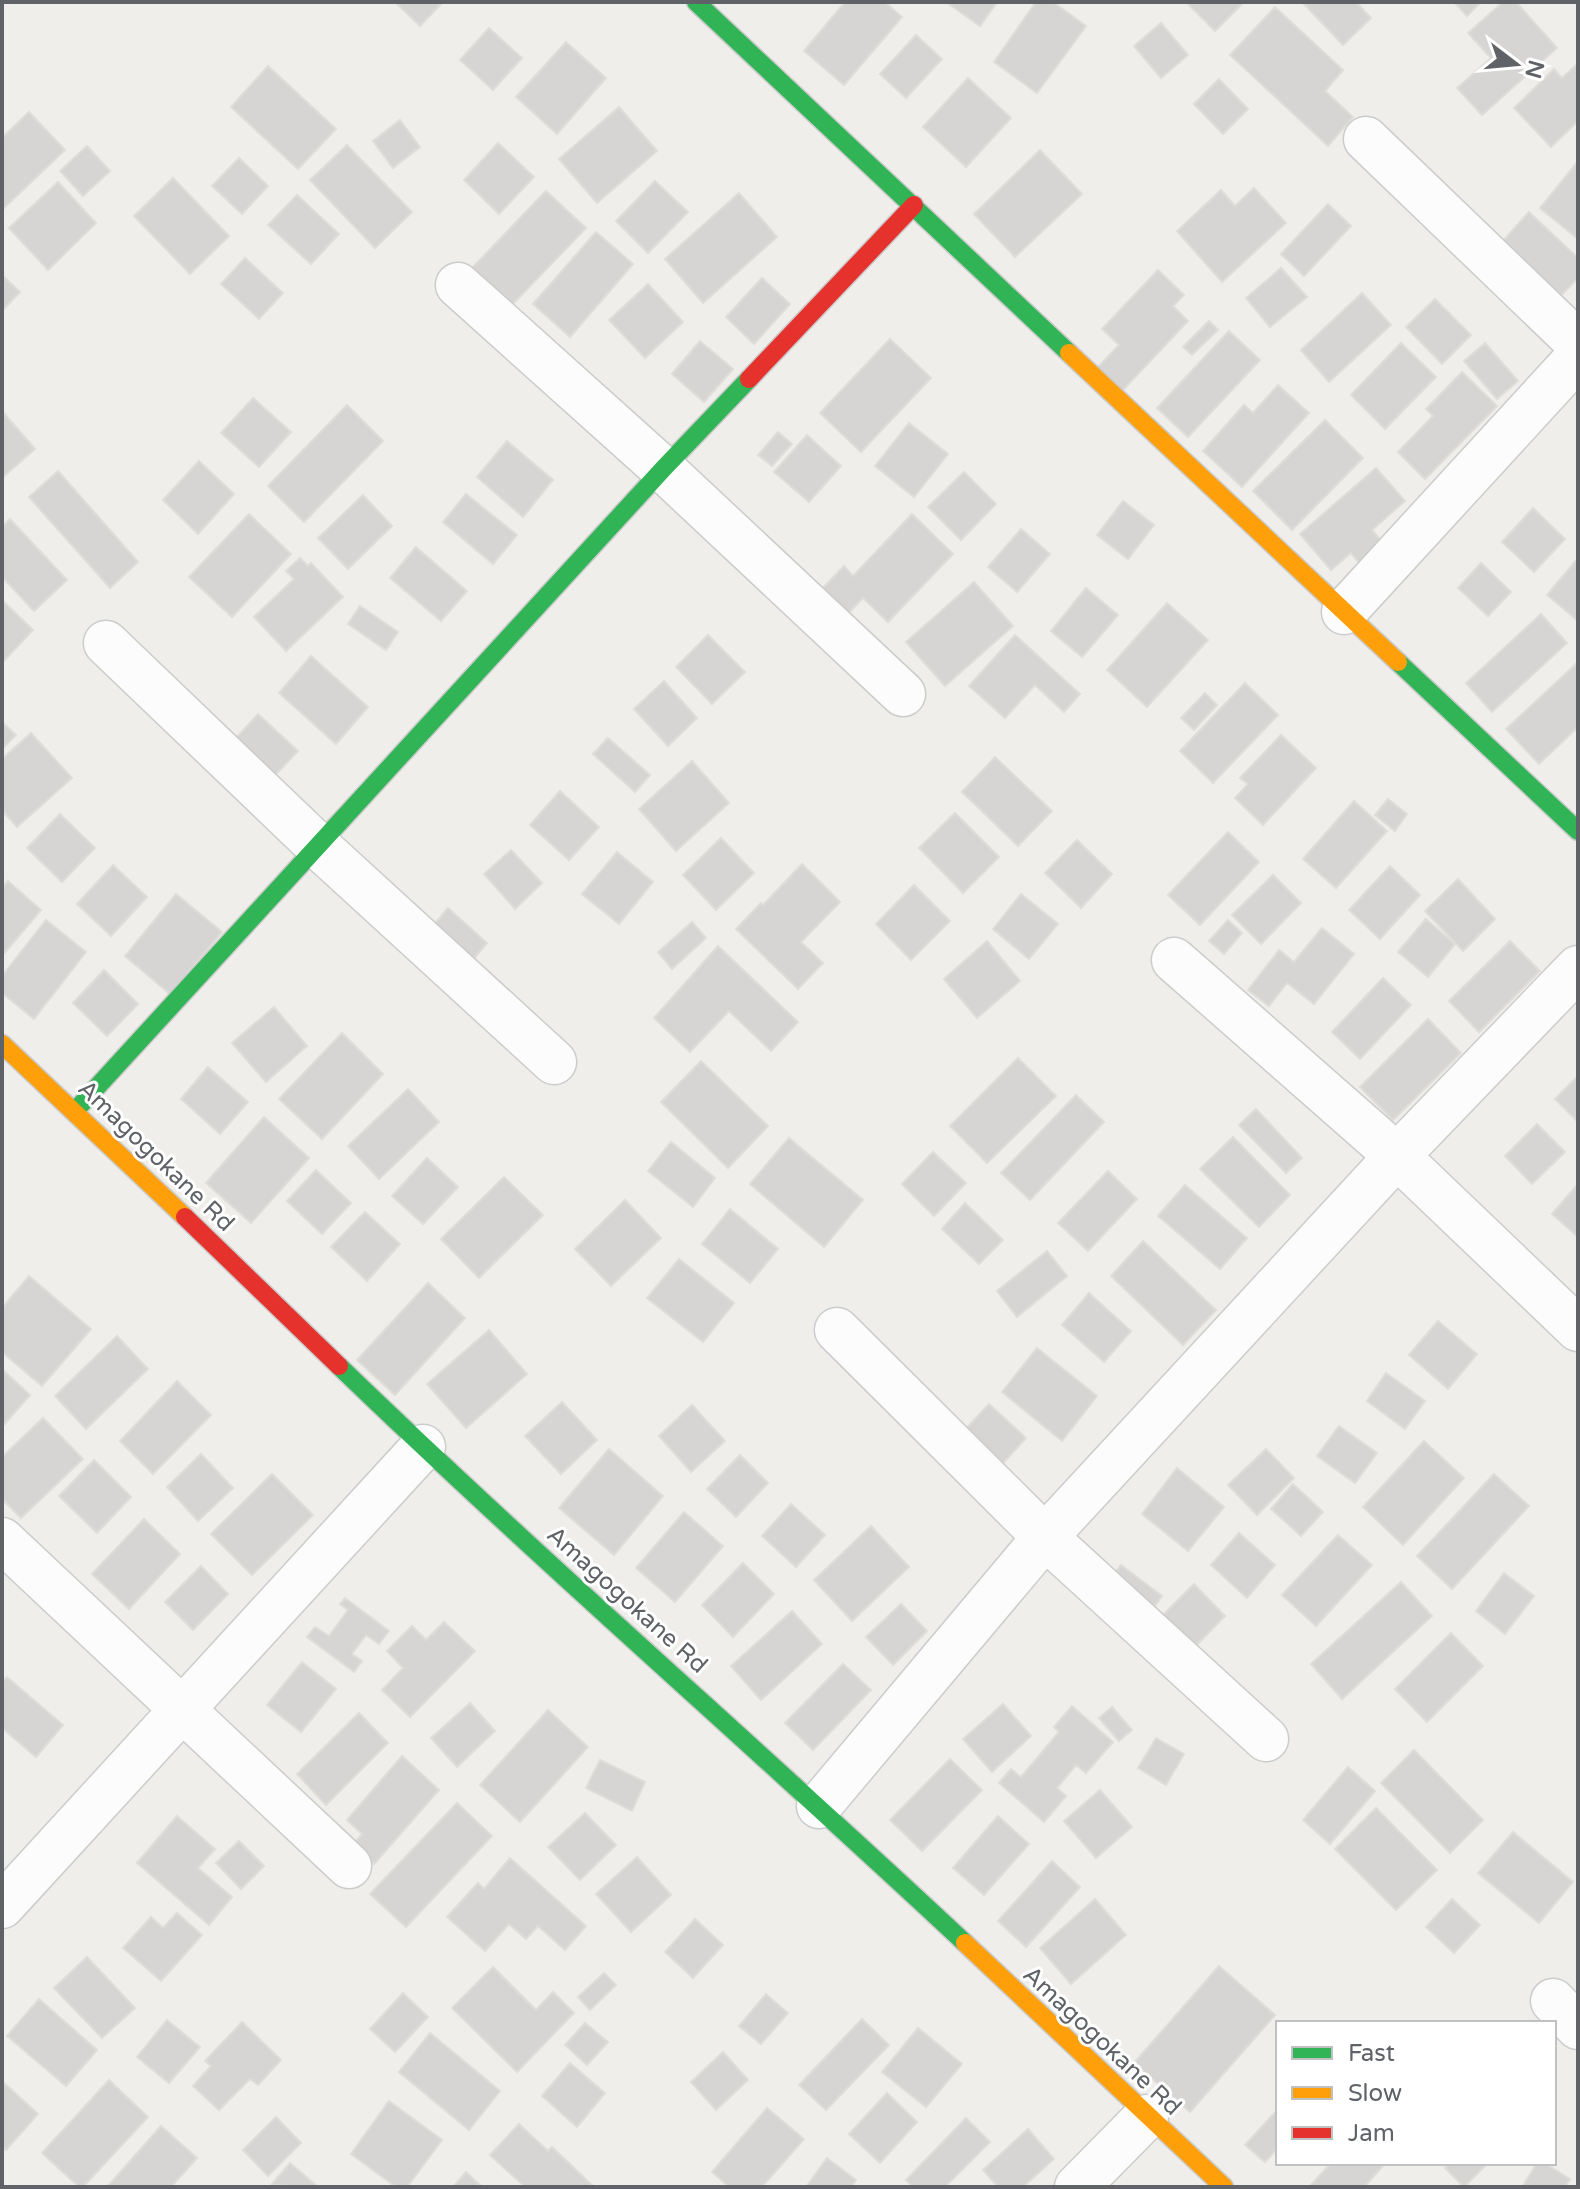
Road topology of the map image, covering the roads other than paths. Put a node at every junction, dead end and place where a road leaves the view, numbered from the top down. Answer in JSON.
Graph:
{"nodes":[{"id":1,"x":696,"y":2,"type":"edge"},
{"id":2,"x":1366,"y":139,"type":"dead end"},
{"id":3,"x":914,"y":205,"type":"junction"},
{"id":4,"x":458,"y":285,"type":"dead end"},
{"id":5,"x":1578,"y":343,"type":"edge"},
{"id":6,"x":1578,"y":357,"type":"edge"},
{"id":7,"x":663,"y":469,"type":"junction"},
{"id":8,"x":1344,"y":612,"type":"junction"},
{"id":9,"x":106,"y":643,"type":"dead end"},
{"id":10,"x":903,"y":694,"type":"dead end"},
{"id":11,"x":1578,"y":831,"type":"edge"},
{"id":12,"x":318,"y":846,"type":"junction"},
{"id":13,"x":1174,"y":960,"type":"dead end"},
{"id":14,"x":1578,"y":968,"type":"edge"},
{"id":15,"x":2,"y":1044,"type":"edge"},
{"id":16,"x":554,"y":1062,"type":"dead end"},
{"id":17,"x":75,"y":1111,"type":"junction"},
{"id":18,"x":1397,"y":1156,"type":"junction"},
{"id":19,"x":1578,"y":1329,"type":"edge"},
{"id":20,"x":837,"y":1330,"type":"dead end"},
{"id":21,"x":423,"y":1447,"type":"junction"},
{"id":22,"x":1045,"y":1537,"type":"junction"},
{"id":23,"x":2,"y":1540,"type":"edge"},
{"id":24,"x":183,"y":1710,"type":"junction"},
{"id":25,"x":1266,"y":1739,"type":"dead end"},
{"id":26,"x":819,"y":1806,"type":"junction"},
{"id":27,"x":349,"y":1866,"type":"dead end"},
{"id":28,"x":2,"y":1906,"type":"edge"},
{"id":29,"x":1146,"y":2117,"type":"junction"},
{"id":30,"x":1077,"y":2187,"type":"edge"},
{"id":31,"x":1224,"y":2187,"type":"edge"}],
"edges":[{"from":1,"to":3,"type":"street"},
{"from":2,"to":5,"type":"street"},
{"from":3,"to":7,"type":"street"},
{"from":3,"to":8,"type":"street"},
{"from":4,"to":7,"type":"street"},
{"from":6,"to":8,"type":"street"},
{"from":7,"to":10,"type":"street"},
{"from":7,"to":12,"type":"street"},
{"from":8,"to":11,"type":"street"},
{"from":9,"to":12,"type":"street"},
{"from":12,"to":16,"type":"street"},
{"from":12,"to":17,"type":"street"},
{"from":13,"to":18,"type":"street"},
{"from":14,"to":18,"type":"street"},
{"from":15,"to":17,"type":"street","name":"Amagogokane Rd"},
{"from":17,"to":21,"type":"street","name":"Amagogokane Rd"},
{"from":18,"to":19,"type":"street"},
{"from":18,"to":22,"type":"street"},
{"from":20,"to":22,"type":"street"},
{"from":21,"to":24,"type":"street"},
{"from":21,"to":26,"type":"street","name":"Amagogokane Rd"},
{"from":22,"to":25,"type":"street"},
{"from":22,"to":26,"type":"street"},
{"from":23,"to":24,"type":"street"},
{"from":24,"to":27,"type":"street"},
{"from":24,"to":28,"type":"street"},
{"from":26,"to":29,"type":"street","name":"Amagogokane Rd"},
{"from":29,"to":30,"type":"street"},
{"from":29,"to":31,"type":"street","name":"Amagogokane Rd"}]}
